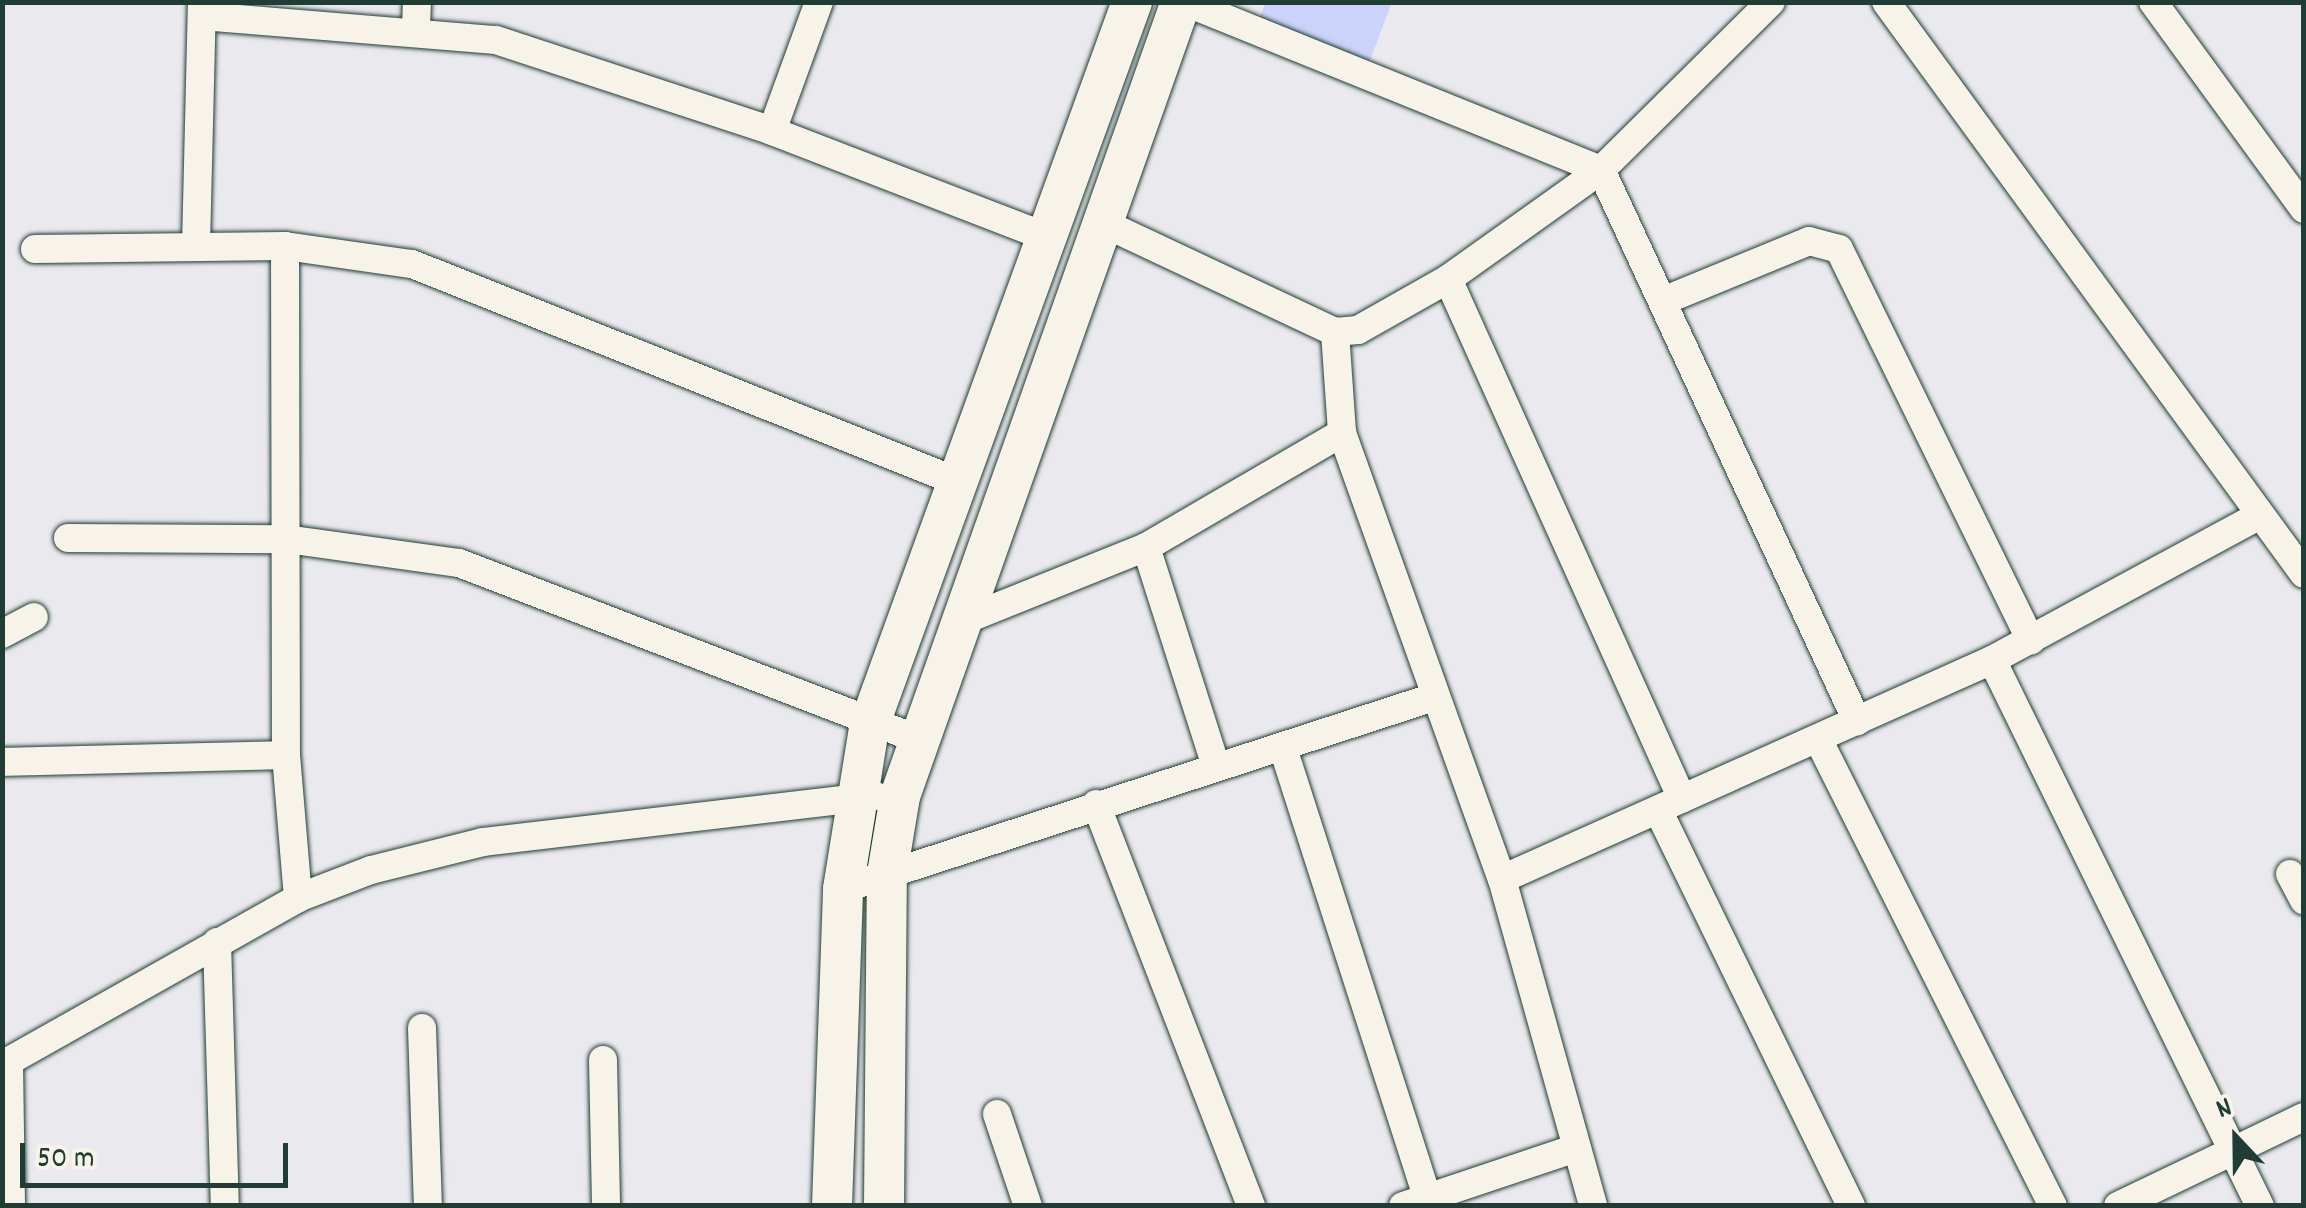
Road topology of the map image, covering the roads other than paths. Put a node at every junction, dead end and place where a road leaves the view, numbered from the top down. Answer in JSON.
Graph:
{"nodes":[{"id":1,"x":819,"y":2,"type":"edge"},
{"id":2,"x":1132,"y":2,"type":"edge"},
{"id":3,"x":1183,"y":2,"type":"edge"},
{"id":4,"x":1771,"y":2,"type":"edge"},
{"id":5,"x":1886,"y":2,"type":"edge"},
{"id":6,"x":2153,"y":2,"type":"edge"},
{"id":7,"x":202,"y":10,"type":"edge"},
{"id":8,"x":417,"y":15,"type":"edge"},
{"id":9,"x":772,"y":131,"type":"junction"},
{"id":10,"x":1601,"y":170,"type":"junction"},
{"id":11,"x":2304,"y":210,"type":"edge"},
{"id":12,"x":1101,"y":222,"type":"junction"},
{"id":13,"x":1046,"y":237,"type":"junction"},
{"id":14,"x":196,"y":246,"type":"junction"},
{"id":15,"x":285,"y":246,"type":"junction"},
{"id":16,"x":35,"y":249,"type":"dead end"},
{"id":17,"x":1448,"y":279,"type":"junction"},
{"id":18,"x":1663,"y":300,"type":"junction"},
{"id":19,"x":1336,"y":332,"type":"junction"},
{"id":20,"x":1342,"y":433,"type":"junction"},
{"id":21,"x":956,"y":481,"type":"junction"},
{"id":22,"x":2258,"y":516,"type":"junction"},
{"id":23,"x":68,"y":538,"type":"dead end"},
{"id":24,"x":286,"y":539,"type":"junction"},
{"id":25,"x":1146,"y":547,"type":"junction"},
{"id":26,"x":2304,"y":574,"type":"edge"},
{"id":27,"x":34,"y":617,"type":"dead end"},
{"id":28,"x":957,"y":624,"type":"junction"},
{"id":29,"x":2,"y":634,"type":"edge"},
{"id":30,"x":2031,"y":641,"type":"junction"},
{"id":31,"x":1992,"y":660,"type":"junction"},
{"id":32,"x":1434,"y":697,"type":"junction"},
{"id":33,"x":1856,"y":720,"type":"junction"},
{"id":34,"x":870,"y":723,"type":"junction"},
{"id":35,"x":916,"y":738,"type":"junction"},
{"id":36,"x":1818,"y":738,"type":"junction"},
{"id":37,"x":1283,"y":748,"type":"junction"},
{"id":38,"x":286,"y":755,"type":"junction"},
{"id":39,"x":2,"y":762,"type":"edge"},
{"id":40,"x":1216,"y":766,"type":"junction"},
{"id":41,"x":853,"y":796,"type":"junction"},
{"id":42,"x":900,"y":796,"type":"junction"},
{"id":43,"x":1096,"y":804,"type":"junction"},
{"id":44,"x":1670,"y":805,"type":"junction"},
{"id":45,"x":887,"y":874,"type":"junction"},
{"id":46,"x":2290,"y":874,"type":"dead end"},
{"id":47,"x":1502,"y":878,"type":"junction"},
{"id":48,"x":843,"y":889,"type":"junction"},
{"id":49,"x":298,"y":898,"type":"junction"},
{"id":50,"x":2304,"y":900,"type":"edge"},
{"id":51,"x":217,"y":942,"type":"junction"},
{"id":52,"x":422,"y":1028,"type":"dead end"},
{"id":53,"x":603,"y":1060,"type":"dead end"},
{"id":54,"x":6,"y":1064,"type":"edge"},
{"id":55,"x":997,"y":1114,"type":"dead end"},
{"id":56,"x":2304,"y":1118,"type":"edge"},
{"id":57,"x":1576,"y":1148,"type":"junction"},
{"id":58,"x":2233,"y":1153,"type":"junction"},
{"id":59,"x":1415,"y":1202,"type":"edge"},
{"id":60,"x":11,"y":1206,"type":"edge"},
{"id":61,"x":225,"y":1206,"type":"edge"},
{"id":62,"x":428,"y":1206,"type":"edge"},
{"id":63,"x":606,"y":1206,"type":"edge"},
{"id":64,"x":832,"y":1206,"type":"edge"},
{"id":65,"x":884,"y":1206,"type":"edge"},
{"id":66,"x":1028,"y":1206,"type":"edge"},
{"id":67,"x":1250,"y":1206,"type":"edge"},
{"id":68,"x":1593,"y":1206,"type":"edge"},
{"id":69,"x":1851,"y":1206,"type":"edge"},
{"id":70,"x":2053,"y":1206,"type":"edge"},
{"id":71,"x":2118,"y":1206,"type":"edge"},
{"id":72,"x":2260,"y":1206,"type":"edge"}],
"edges":[{"from":1,"to":9,"type":"street"},
{"from":2,"to":13,"type":"street"},
{"from":3,"to":10,"type":"street"},
{"from":3,"to":12,"type":"street"},
{"from":4,"to":10,"type":"street"},
{"from":5,"to":22,"type":"street"},
{"from":6,"to":11,"type":"street"},
{"from":7,"to":8,"type":"street"},
{"from":7,"to":14,"type":"street"},
{"from":8,"to":9,"type":"street"},
{"from":9,"to":13,"type":"street"},
{"from":10,"to":17,"type":"street"},
{"from":10,"to":18,"type":"street"},
{"from":12,"to":19,"type":"street"},
{"from":12,"to":28,"type":"street"},
{"from":13,"to":21,"type":"street"},
{"from":14,"to":15,"type":"street"},
{"from":14,"to":16,"type":"street"},
{"from":15,"to":21,"type":"street"},
{"from":15,"to":24,"type":"street"},
{"from":17,"to":19,"type":"street"},
{"from":17,"to":44,"type":"street"},
{"from":18,"to":30,"type":"street"},
{"from":18,"to":33,"type":"street"},
{"from":19,"to":20,"type":"street"},
{"from":20,"to":25,"type":"street"},
{"from":20,"to":32,"type":"street"},
{"from":21,"to":34,"type":"street"},
{"from":22,"to":26,"type":"street"},
{"from":22,"to":30,"type":"street"},
{"from":23,"to":24,"type":"street"},
{"from":24,"to":34,"type":"street"},
{"from":24,"to":38,"type":"street"},
{"from":25,"to":28,"type":"street"},
{"from":25,"to":40,"type":"street"},
{"from":27,"to":29,"type":"street"},
{"from":28,"to":35,"type":"street"},
{"from":30,"to":31,"type":"street"},
{"from":31,"to":33,"type":"street"},
{"from":31,"to":58,"type":"street"},
{"from":32,"to":37,"type":"street"},
{"from":32,"to":47,"type":"street"},
{"from":33,"to":36,"type":"street"},
{"from":34,"to":35,"type":"street"},
{"from":34,"to":41,"type":"street"},
{"from":35,"to":42,"type":"street"},
{"from":36,"to":44,"type":"street"},
{"from":36,"to":70,"type":"street"},
{"from":37,"to":40,"type":"street"},
{"from":37,"to":59,"type":"street"},
{"from":38,"to":39,"type":"street"},
{"from":38,"to":49,"type":"street"},
{"from":40,"to":43,"type":"street"},
{"from":41,"to":42,"type":"street"},
{"from":41,"to":48,"type":"street"},
{"from":41,"to":49,"type":"street"},
{"from":42,"to":45,"type":"street"},
{"from":43,"to":45,"type":"street"},
{"from":43,"to":67,"type":"street"},
{"from":44,"to":47,"type":"street"},
{"from":44,"to":69,"type":"street"},
{"from":45,"to":48,"type":"street"},
{"from":45,"to":65,"type":"street"},
{"from":46,"to":50,"type":"street"},
{"from":47,"to":57,"type":"street"},
{"from":48,"to":64,"type":"street"},
{"from":49,"to":51,"type":"street"},
{"from":51,"to":54,"type":"street"},
{"from":51,"to":61,"type":"street"},
{"from":52,"to":62,"type":"street"},
{"from":53,"to":63,"type":"street"},
{"from":54,"to":60,"type":"street"},
{"from":55,"to":66,"type":"street"},
{"from":56,"to":58,"type":"street"},
{"from":57,"to":59,"type":"street"},
{"from":57,"to":68,"type":"street"},
{"from":58,"to":71,"type":"street"},
{"from":58,"to":72,"type":"street"}]}
